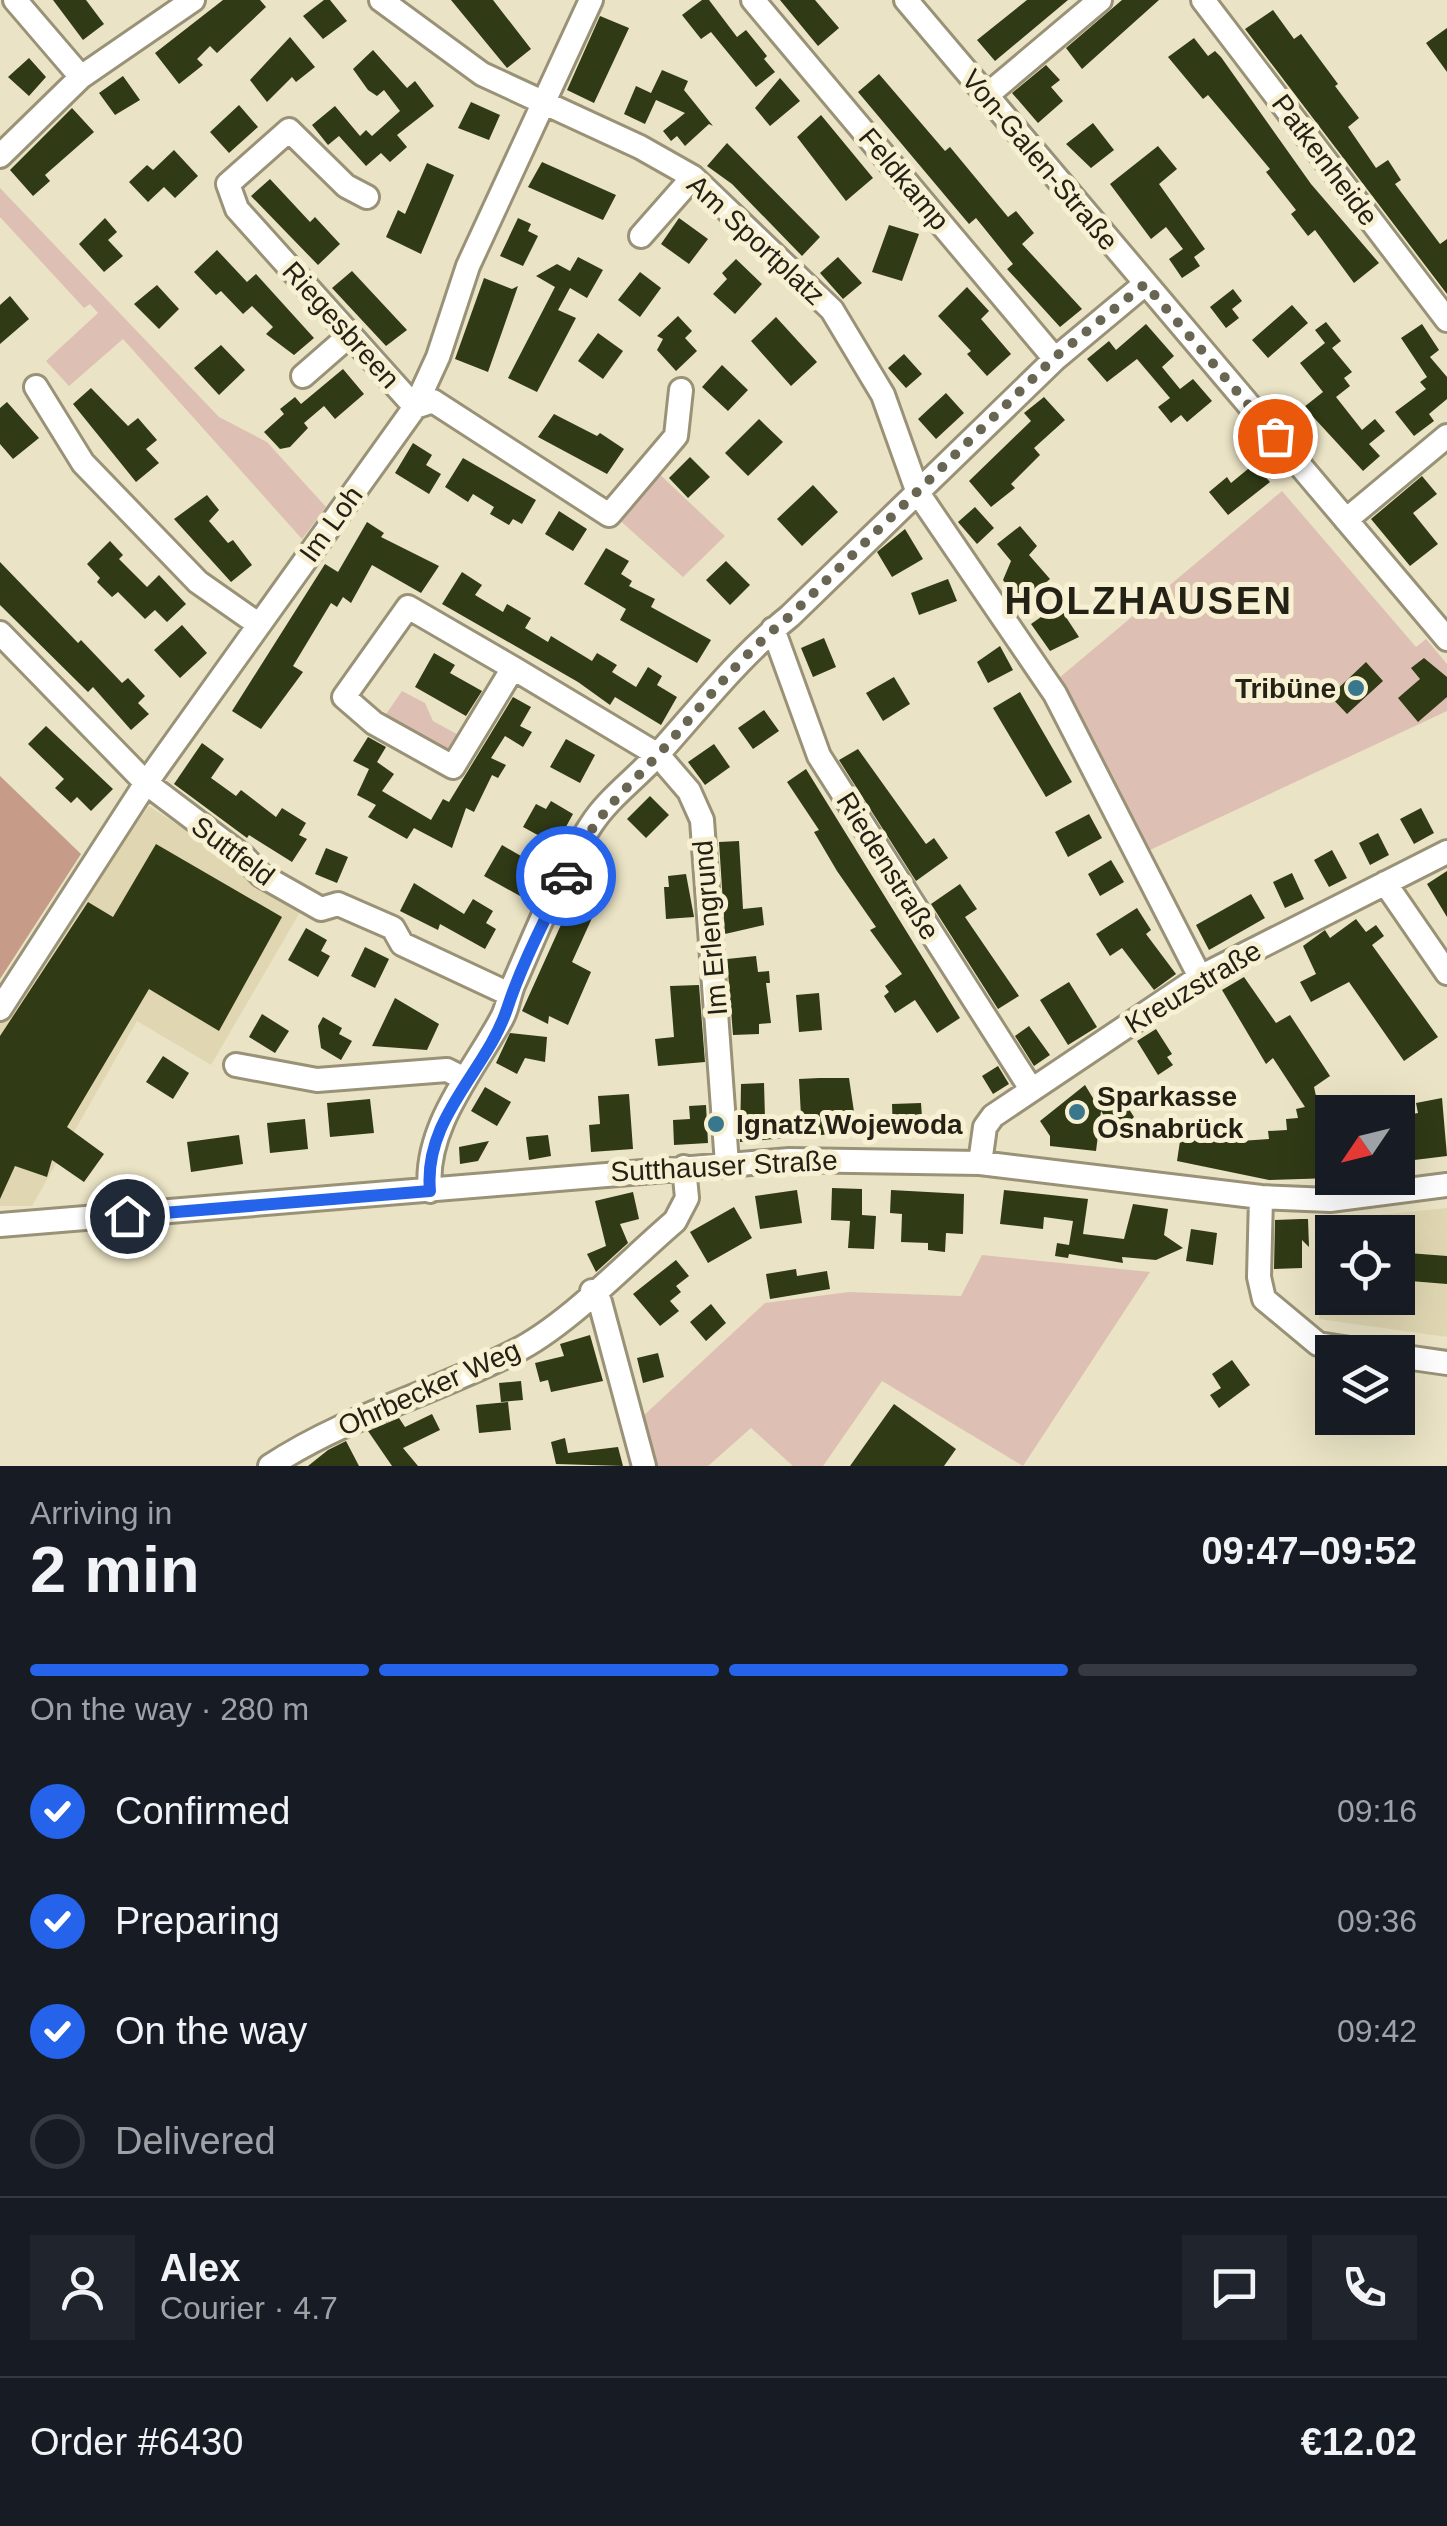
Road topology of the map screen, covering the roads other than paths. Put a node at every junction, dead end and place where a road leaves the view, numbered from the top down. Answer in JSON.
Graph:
{"nodes":[{"id":1,"x":15,"y":0,"type":"edge"},
{"id":2,"x":194,"y":0,"type":"edge"},
{"id":3,"x":382,"y":0,"type":"edge"},
{"id":4,"x":591,"y":0,"type":"edge"},
{"id":5,"x":753,"y":0,"type":"edge"},
{"id":6,"x":906,"y":0,"type":"edge"},
{"id":7,"x":1100,"y":0,"type":"edge"},
{"id":8,"x":1204,"y":0,"type":"edge"},
{"id":9,"x":81,"y":77,"type":"junction"},
{"id":10,"x":986,"y":96,"type":"junction"},
{"id":11,"x":542,"y":101,"type":"junction"},
{"id":12,"x":0,"y":156,"type":"edge"},
{"id":13,"x":693,"y":178,"type":"junction"},
{"id":14,"x":367,"y":197,"type":"dead end"},
{"id":15,"x":641,"y":236,"type":"dead end"},
{"id":16,"x":1145,"y":284,"type":"junction"},
{"id":17,"x":1447,"y":320,"type":"edge"},
{"id":18,"x":350,"y":335,"type":"junction"},
{"id":19,"x":1054,"y":358,"type":"junction"},
{"id":20,"x":303,"y":376,"type":"dead end"},
{"id":21,"x":36,"y":387,"type":"dead end"},
{"id":22,"x":680,"y":390,"type":"dead end"},
{"id":23,"x":415,"y":407,"type":"junction"},
{"id":24,"x":1447,"y":436,"type":"edge"},
{"id":25,"x":918,"y":493,"type":"junction"},
{"id":26,"x":1346,"y":520,"type":"junction"},
{"id":27,"x":258,"y":624,"type":"junction"},
{"id":28,"x":773,"y":629,"type":"junction"},
{"id":29,"x":0,"y":632,"type":"edge"},
{"id":30,"x":1447,"y":639,"type":"edge"},
{"id":31,"x":513,"y":668,"type":"junction"},
{"id":32,"x":658,"y":755,"type":"junction"},
{"id":33,"x":146,"y":783,"type":"junction"},
{"id":34,"x":1447,"y":852,"type":"edge"},
{"id":35,"x":1386,"y":883,"type":"junction"},
{"id":36,"x":1447,"y":972,"type":"edge"},
{"id":37,"x":1200,"y":978,"type":"junction"},
{"id":38,"x":509,"y":994,"type":"junction"},
{"id":39,"x":0,"y":1009,"type":"edge"},
{"id":40,"x":236,"y":1065,"type":"dead end"},
{"id":41,"x":465,"y":1078,"type":"junction"},
{"id":42,"x":1031,"y":1090,"type":"junction"},
{"id":43,"x":980,"y":1162,"type":"junction"},
{"id":44,"x":726,"y":1164,"type":"junction"},
{"id":45,"x":684,"y":1167,"type":"junction"},
{"id":46,"x":1447,"y":1185,"type":"edge"},
{"id":47,"x":430,"y":1191,"type":"junction"},
{"id":48,"x":1261,"y":1197,"type":"junction"},
{"id":49,"x":0,"y":1225,"type":"edge"},
{"id":50,"x":592,"y":1291,"type":"junction"},
{"id":51,"x":1315,"y":1342,"type":"edge"},
{"id":52,"x":1415,"y":1359,"type":"edge"},
{"id":53,"x":1447,"y":1364,"type":"edge"},
{"id":54,"x":270,"y":1466,"type":"edge"},
{"id":55,"x":644,"y":1466,"type":"edge"}],
"edges":[{"from":1,"to":9,"type":"street"},
{"from":2,"to":9,"type":"street"},
{"from":3,"to":11,"type":"street","name":"Am Sportplatz"},
{"from":4,"to":11,"type":"street","name":"Im Loh"},
{"from":5,"to":19,"type":"street","name":"Feldkamp"},
{"from":6,"to":10,"type":"street","name":"Von-Galen-Straße"},
{"from":7,"to":10,"type":"street"},
{"from":8,"to":17,"type":"street","name":"Patkenheide"},
{"from":9,"to":12,"type":"street"},
{"from":10,"to":16,"type":"street","name":"Von-Galen-Straße"},
{"from":11,"to":13,"type":"street","name":"Am Sportplatz"},
{"from":11,"to":23,"type":"street","name":"Im Loh"},
{"from":13,"to":15,"type":"street"},
{"from":13,"to":25,"type":"street","name":"Am Sportplatz"},
{"from":14,"to":18,"type":"street","name":"Riegesbreen"},
{"from":16,"to":19,"type":"street"},
{"from":16,"to":26,"type":"street","name":"Von-Galen-Straße"},
{"from":18,"to":20,"type":"street"},
{"from":18,"to":23,"type":"street","name":"Riegesbreen"},
{"from":19,"to":25,"type":"street"},
{"from":21,"to":27,"type":"street"},
{"from":22,"to":23,"type":"street","name":"Riegesbreen"},
{"from":23,"to":27,"type":"street","name":"Im Loh"},
{"from":24,"to":26,"type":"street"},
{"from":25,"to":28,"type":"street"},
{"from":25,"to":37,"type":"street","name":"Am Sportplatz"},
{"from":26,"to":30,"type":"street","name":"Von-Galen-Straße"},
{"from":27,"to":33,"type":"street","name":"Im Loh"},
{"from":28,"to":32,"type":"street"},
{"from":28,"to":42,"type":"street","name":"Riedenstraße"},
{"from":29,"to":33,"type":"street","name":"Suttfeld"},
{"from":31,"to":31,"type":"street","name":"Im Erlengrund"},
{"from":31,"to":32,"type":"street","name":"Im Erlengrund"},
{"from":32,"to":38,"type":"street"},
{"from":32,"to":44,"type":"street","name":"Im Erlengrund"},
{"from":33,"to":38,"type":"street","name":"Suttfeld"},
{"from":33,"to":39,"type":"street","name":"Im Loh"},
{"from":34,"to":35,"type":"street","name":"Kreuzstraße"},
{"from":35,"to":36,"type":"street"},
{"from":35,"to":37,"type":"street","name":"Kreuzstraße"},
{"from":37,"to":42,"type":"street","name":"Kreuzstraße"},
{"from":38,"to":41,"type":"street"},
{"from":40,"to":41,"type":"street"},
{"from":41,"to":47,"type":"street"},
{"from":42,"to":43,"type":"street","name":"Kreuzstraße"},
{"from":43,"to":44,"type":"street","name":"Sutthauser Straße"},
{"from":43,"to":48,"type":"street","name":"Sutthauser Straße"},
{"from":44,"to":45,"type":"street","name":"Sutthauser Straße"},
{"from":45,"to":47,"type":"street","name":"Sutthauser Straße"},
{"from":45,"to":50,"type":"street","name":"Ohrbecker Weg"},
{"from":46,"to":48,"type":"street","name":"Sutthauser Straße"},
{"from":47,"to":49,"type":"street","name":"Sutthauser Straße"},
{"from":48,"to":51,"type":"street"},
{"from":50,"to":54,"type":"street","name":"Ohrbecker Weg"},
{"from":50,"to":55,"type":"street"},
{"from":52,"to":53,"type":"street"}]}
